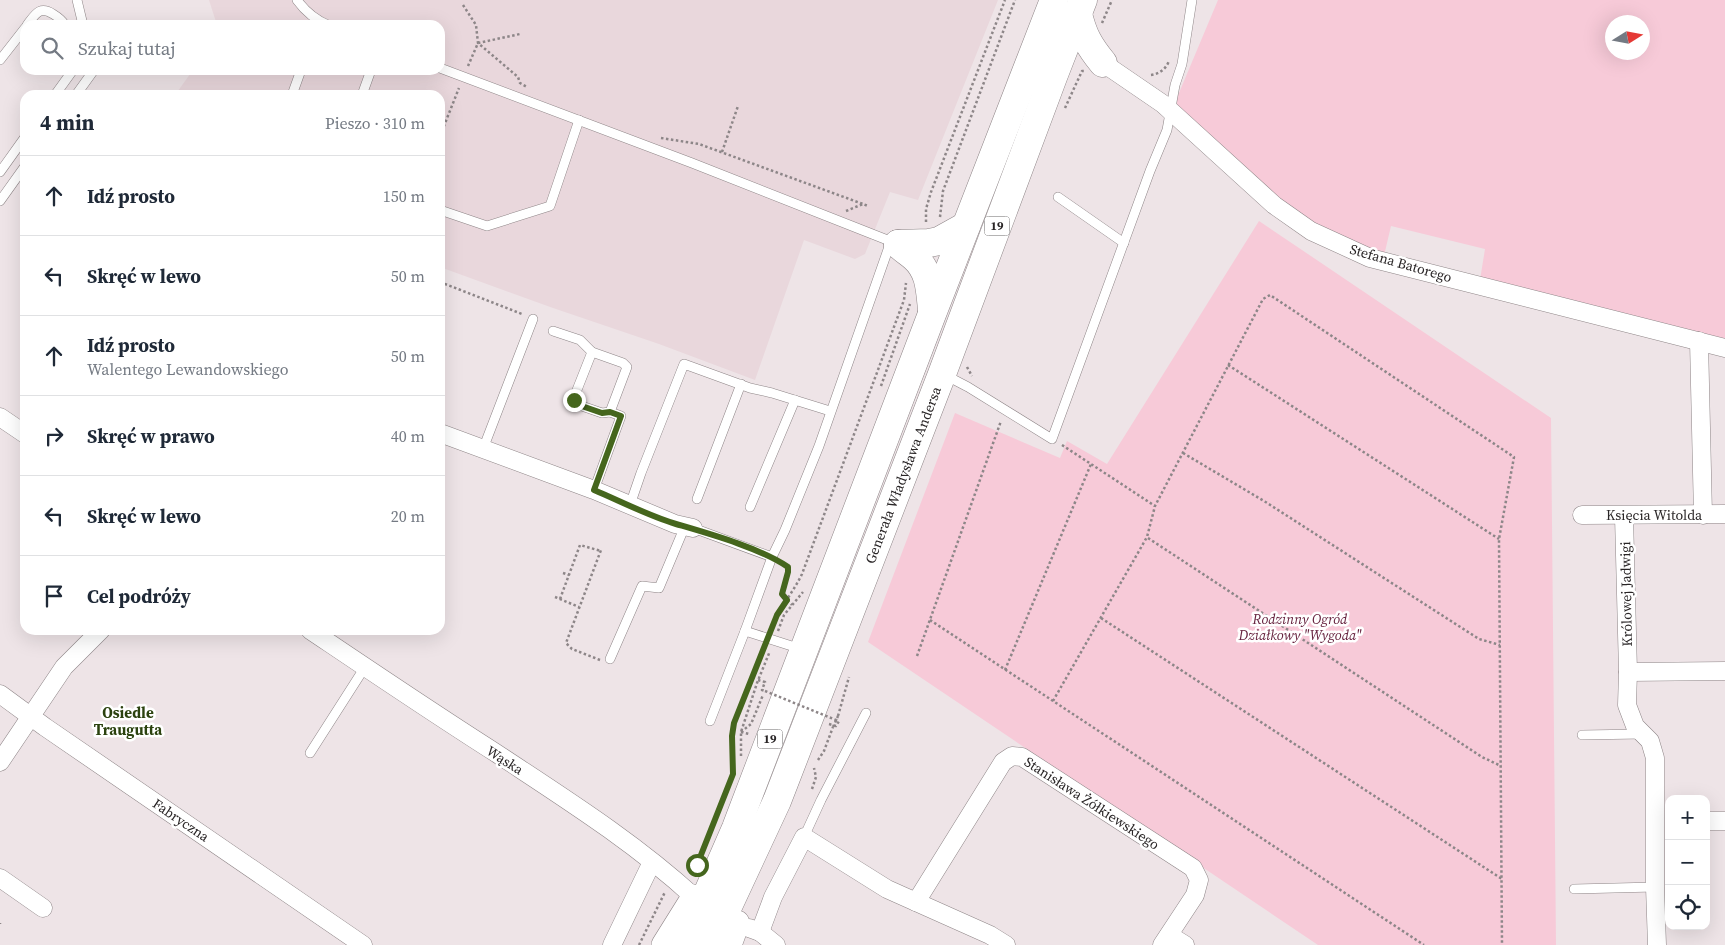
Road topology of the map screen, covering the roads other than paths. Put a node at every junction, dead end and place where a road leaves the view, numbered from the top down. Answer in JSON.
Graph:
{"nodes":[{"id":1,"x":76,"y":0,"type":"edge"},
{"id":2,"x":297,"y":0,"type":"edge"},
{"id":3,"x":1054,"y":0,"type":"edge"},
{"id":4,"x":1192,"y":0,"type":"edge"},
{"id":5,"x":1088,"y":13,"type":"edge"},
{"id":6,"x":31,"y":20,"type":"edge"},
{"id":7,"x":61,"y":20,"type":"edge"},
{"id":8,"x":82,"y":20,"type":"edge"},
{"id":9,"x":315,"y":20,"type":"edge"},
{"id":10,"x":20,"y":34,"type":"edge"},
{"id":11,"x":0,"y":60,"type":"edge"},
{"id":12,"x":1103,"y":63,"type":"junction"},
{"id":13,"x":445,"y":70,"type":"edge"},
{"id":14,"x":69,"y":75,"type":"edge"},
{"id":15,"x":90,"y":75,"type":"edge"},
{"id":16,"x":299,"y":75,"type":"edge"},
{"id":17,"x":369,"y":75,"type":"edge"},
{"id":18,"x":1053,"y":77,"type":"junction"},
{"id":19,"x":59,"y":90,"type":"edge"},
{"id":20,"x":80,"y":90,"type":"edge"},
{"id":21,"x":294,"y":90,"type":"edge"},
{"id":22,"x":364,"y":90,"type":"edge"},
{"id":23,"x":1171,"y":112,"type":"junction"},
{"id":24,"x":579,"y":120,"type":"junction"},
{"id":25,"x":20,"y":144,"type":"edge"},
{"id":26,"x":0,"y":172,"type":"edge"},
{"id":27,"x":20,"y":173,"type":"edge"},
{"id":28,"x":1058,"y":197,"type":"dead end"},
{"id":29,"x":0,"y":200,"type":"edge"},
{"id":30,"x":445,"y":212,"type":"edge"},
{"id":31,"x":966,"y":226,"type":"junction"},
{"id":32,"x":1124,"y":243,"type":"junction"},
{"id":33,"x":910,"y":245,"type":"junction"},
{"id":34,"x":922,"y":307,"type":"junction"},
{"id":35,"x":533,"y":319,"type":"road end"},
{"id":36,"x":553,"y":330,"type":"dead end"},
{"id":37,"x":1699,"y":341,"type":"junction"},
{"id":38,"x":1725,"y":348,"type":"edge"},
{"id":39,"x":592,"y":352,"type":"junction"},
{"id":40,"x":942,"y":374,"type":"junction"},
{"id":41,"x":741,"y":384,"type":"junction"},
{"id":42,"x":795,"y":400,"type":"junction"},
{"id":43,"x":830,"y":411,"type":"junction"},
{"id":44,"x":610,"y":412,"type":"junction"},
{"id":45,"x":0,"y":417,"type":"edge"},
{"id":46,"x":20,"y":431,"type":"edge"},
{"id":47,"x":445,"y":434,"type":"edge"},
{"id":48,"x":483,"y":449,"type":"junction"},
{"id":49,"x":594,"y":490,"type":"junction"},
{"id":50,"x":697,"y":499,"type":"dead end"},
{"id":51,"x":630,"y":505,"type":"junction"},
{"id":52,"x":750,"y":507,"type":"dead end"},
{"id":53,"x":1725,"y":514,"type":"edge"},
{"id":54,"x":1582,"y":515,"type":"dead end"},
{"id":55,"x":1703,"y":515,"type":"junction"},
{"id":56,"x":1624,"y":516,"type":"junction"},
{"id":57,"x":689,"y":527,"type":"junction"},
{"id":58,"x":772,"y":557,"type":"junction"},
{"id":59,"x":745,"y":631,"type":"junction"},
{"id":60,"x":96,"y":635,"type":"edge"},
{"id":61,"x":317,"y":635,"type":"edge"},
{"id":62,"x":804,"y":650,"type":"junction"},
{"id":63,"x":610,"y":659,"type":"road end"},
{"id":64,"x":365,"y":667,"type":"junction"},
{"id":65,"x":1725,"y":671,"type":"edge"},
{"id":66,"x":1628,"y":672,"type":"junction"},
{"id":67,"x":0,"y":694,"type":"edge"},
{"id":68,"x":866,"y":713,"type":"dead end"},
{"id":69,"x":31,"y":717,"type":"junction"},
{"id":70,"x":710,"y":721,"type":"dead end"},
{"id":71,"x":1642,"y":734,"type":"junction"},
{"id":72,"x":1582,"y":735,"type":"dead end"},
{"id":73,"x":310,"y":753,"type":"dead end"},
{"id":74,"x":0,"y":762,"type":"edge"},
{"id":75,"x":778,"y":800,"type":"junction"},
{"id":76,"x":1710,"y":821,"type":"edge"},
{"id":77,"x":1725,"y":821,"type":"edge"},
{"id":78,"x":1662,"y":822,"type":"edge"},
{"id":79,"x":736,"y":828,"type":"junction"},
{"id":80,"x":804,"y":837,"type":"junction"},
{"id":81,"x":652,"y":862,"type":"junction"},
{"id":82,"x":0,"y":878,"type":"edge"},
{"id":83,"x":1655,"y":887,"type":"junction"},
{"id":84,"x":685,"y":889,"type":"junction"},
{"id":85,"x":1574,"y":889,"type":"dead end"},
{"id":86,"x":916,"y":902,"type":"junction"},
{"id":87,"x":43,"y":908,"type":"dead end"},
{"id":88,"x":755,"y":938,"type":"edge"},
{"id":89,"x":1166,"y":940,"type":"edge"},
{"id":90,"x":363,"y":945,"type":"edge"},
{"id":91,"x":612,"y":945,"type":"edge"},
{"id":92,"x":664,"y":945,"type":"edge"},
{"id":93,"x":684,"y":945,"type":"edge"},
{"id":94,"x":710,"y":945,"type":"edge"},
{"id":95,"x":1006,"y":945,"type":"edge"},
{"id":96,"x":1184,"y":945,"type":"edge"},
{"id":97,"x":1657,"y":945,"type":"edge"}],
"edges":[{"from":1,"to":8,"type":"lane"},
{"from":2,"to":9,"type":"lane"},
{"from":3,"to":31,"type":"highway","number":"19"},
{"from":4,"to":23,"type":"lane"},
{"from":5,"to":12,"type":"highway"},
{"from":5,"to":18,"type":"highway","name":"Generała Władysława Andersa","number":"19"},
{"from":6,"to":7,"type":"lane"},
{"from":10,"to":11,"type":"lane"},
{"from":12,"to":18,"type":"highway"},
{"from":12,"to":23,"type":"street","name":"Stefana Batorego"},
{"from":13,"to":24,"type":"lane"},
{"from":14,"to":19,"type":"lane"},
{"from":15,"to":20,"type":"lane"},
{"from":16,"to":21,"type":"lane"},
{"from":17,"to":22,"type":"lane"},
{"from":18,"to":40,"type":"highway","name":"Generała Władysława Andersa","number":"19"},
{"from":23,"to":32,"type":"lane"},
{"from":23,"to":37,"type":"street","name":"Stefana Batorego"},
{"from":24,"to":30,"type":"lane"},
{"from":24,"to":33,"type":"lane"},
{"from":25,"to":26,"type":"lane"},
{"from":27,"to":29,"type":"lane"},
{"from":28,"to":32,"type":"lane"},
{"from":31,"to":33,"type":"highway"},
{"from":31,"to":34,"type":"highway","number":"19"},
{"from":32,"to":40,"type":"lane"},
{"from":33,"to":34,"type":"highway"},
{"from":33,"to":43,"type":"lane"},
{"from":34,"to":62,"type":"highway","number":"19"},
{"from":35,"to":48,"type":"lane"},
{"from":36,"to":39,"type":"lane"},
{"from":37,"to":38,"type":"street","name":"Stefana Batorego"},
{"from":37,"to":55,"type":"street"},
{"from":39,"to":44,"type":"lane"},
{"from":39,"to":44,"type":"lane"},
{"from":40,"to":75,"type":"highway","name":"Generała Władysława Andersa","number":"19"},
{"from":41,"to":42,"type":"lane"},
{"from":41,"to":50,"type":"lane"},
{"from":41,"to":51,"type":"lane"},
{"from":42,"to":43,"type":"lane"},
{"from":42,"to":52,"type":"lane"},
{"from":43,"to":58,"type":"lane"},
{"from":44,"to":49,"type":"lane"},
{"from":45,"to":46,"type":"street"},
{"from":47,"to":48,"type":"street"},
{"from":48,"to":49,"type":"street"},
{"from":49,"to":51,"type":"street"},
{"from":51,"to":57,"type":"street"},
{"from":53,"to":55,"type":"street","name":"Księcia Witolda"},
{"from":54,"to":56,"type":"street","name":"Księcia Witolda"},
{"from":55,"to":56,"type":"street","name":"Księcia Witolda"},
{"from":56,"to":66,"type":"street","name":"Królowej Jadwigi"},
{"from":57,"to":58,"type":"lane"},
{"from":57,"to":63,"type":"lane"},
{"from":58,"to":59,"type":"lane"},
{"from":59,"to":62,"type":"lane"},
{"from":59,"to":70,"type":"lane"},
{"from":60,"to":69,"type":"street"},
{"from":61,"to":64,"type":"street","name":"Wąska"},
{"from":62,"to":79,"type":"highway","number":"19"},
{"from":64,"to":73,"type":"lane"},
{"from":64,"to":81,"type":"street","name":"Wąska"},
{"from":65,"to":66,"type":"street"},
{"from":66,"to":71,"type":"street","name":"Królowej Jadwigi"},
{"from":67,"to":69,"type":"street","name":"Fabryczna"},
{"from":68,"to":80,"type":"lane"},
{"from":69,"to":74,"type":"street"},
{"from":69,"to":90,"type":"street","name":"Fabryczna"},
{"from":71,"to":72,"type":"lane"},
{"from":71,"to":78,"type":"street","name":"Królowej Jadwigi"},
{"from":75,"to":88,"type":"highway"},
{"from":75,"to":94,"type":"highway","name":"Generała Władysława Andersa","number":"19"},
{"from":76,"to":77,"type":"street"},
{"from":78,"to":83,"type":"street","name":"Królowej Jadwigi"},
{"from":79,"to":84,"type":"highway"},
{"from":79,"to":93,"type":"highway","number":"19"},
{"from":80,"to":86,"type":"street"},
{"from":80,"to":88,"type":"street"},
{"from":81,"to":84,"type":"street","name":"Wąska"},
{"from":81,"to":91,"type":"street"},
{"from":82,"to":87,"type":"street"},
{"from":83,"to":85,"type":"lane"},
{"from":83,"to":97,"type":"street","name":"Królowej Jadwigi"},
{"from":84,"to":92,"type":"main road"},
{"from":86,"to":89,"type":"street","name":"Stanisława Żółkiewskiego"},
{"from":86,"to":95,"type":"street"},
{"from":89,"to":96,"type":"street"}]}
